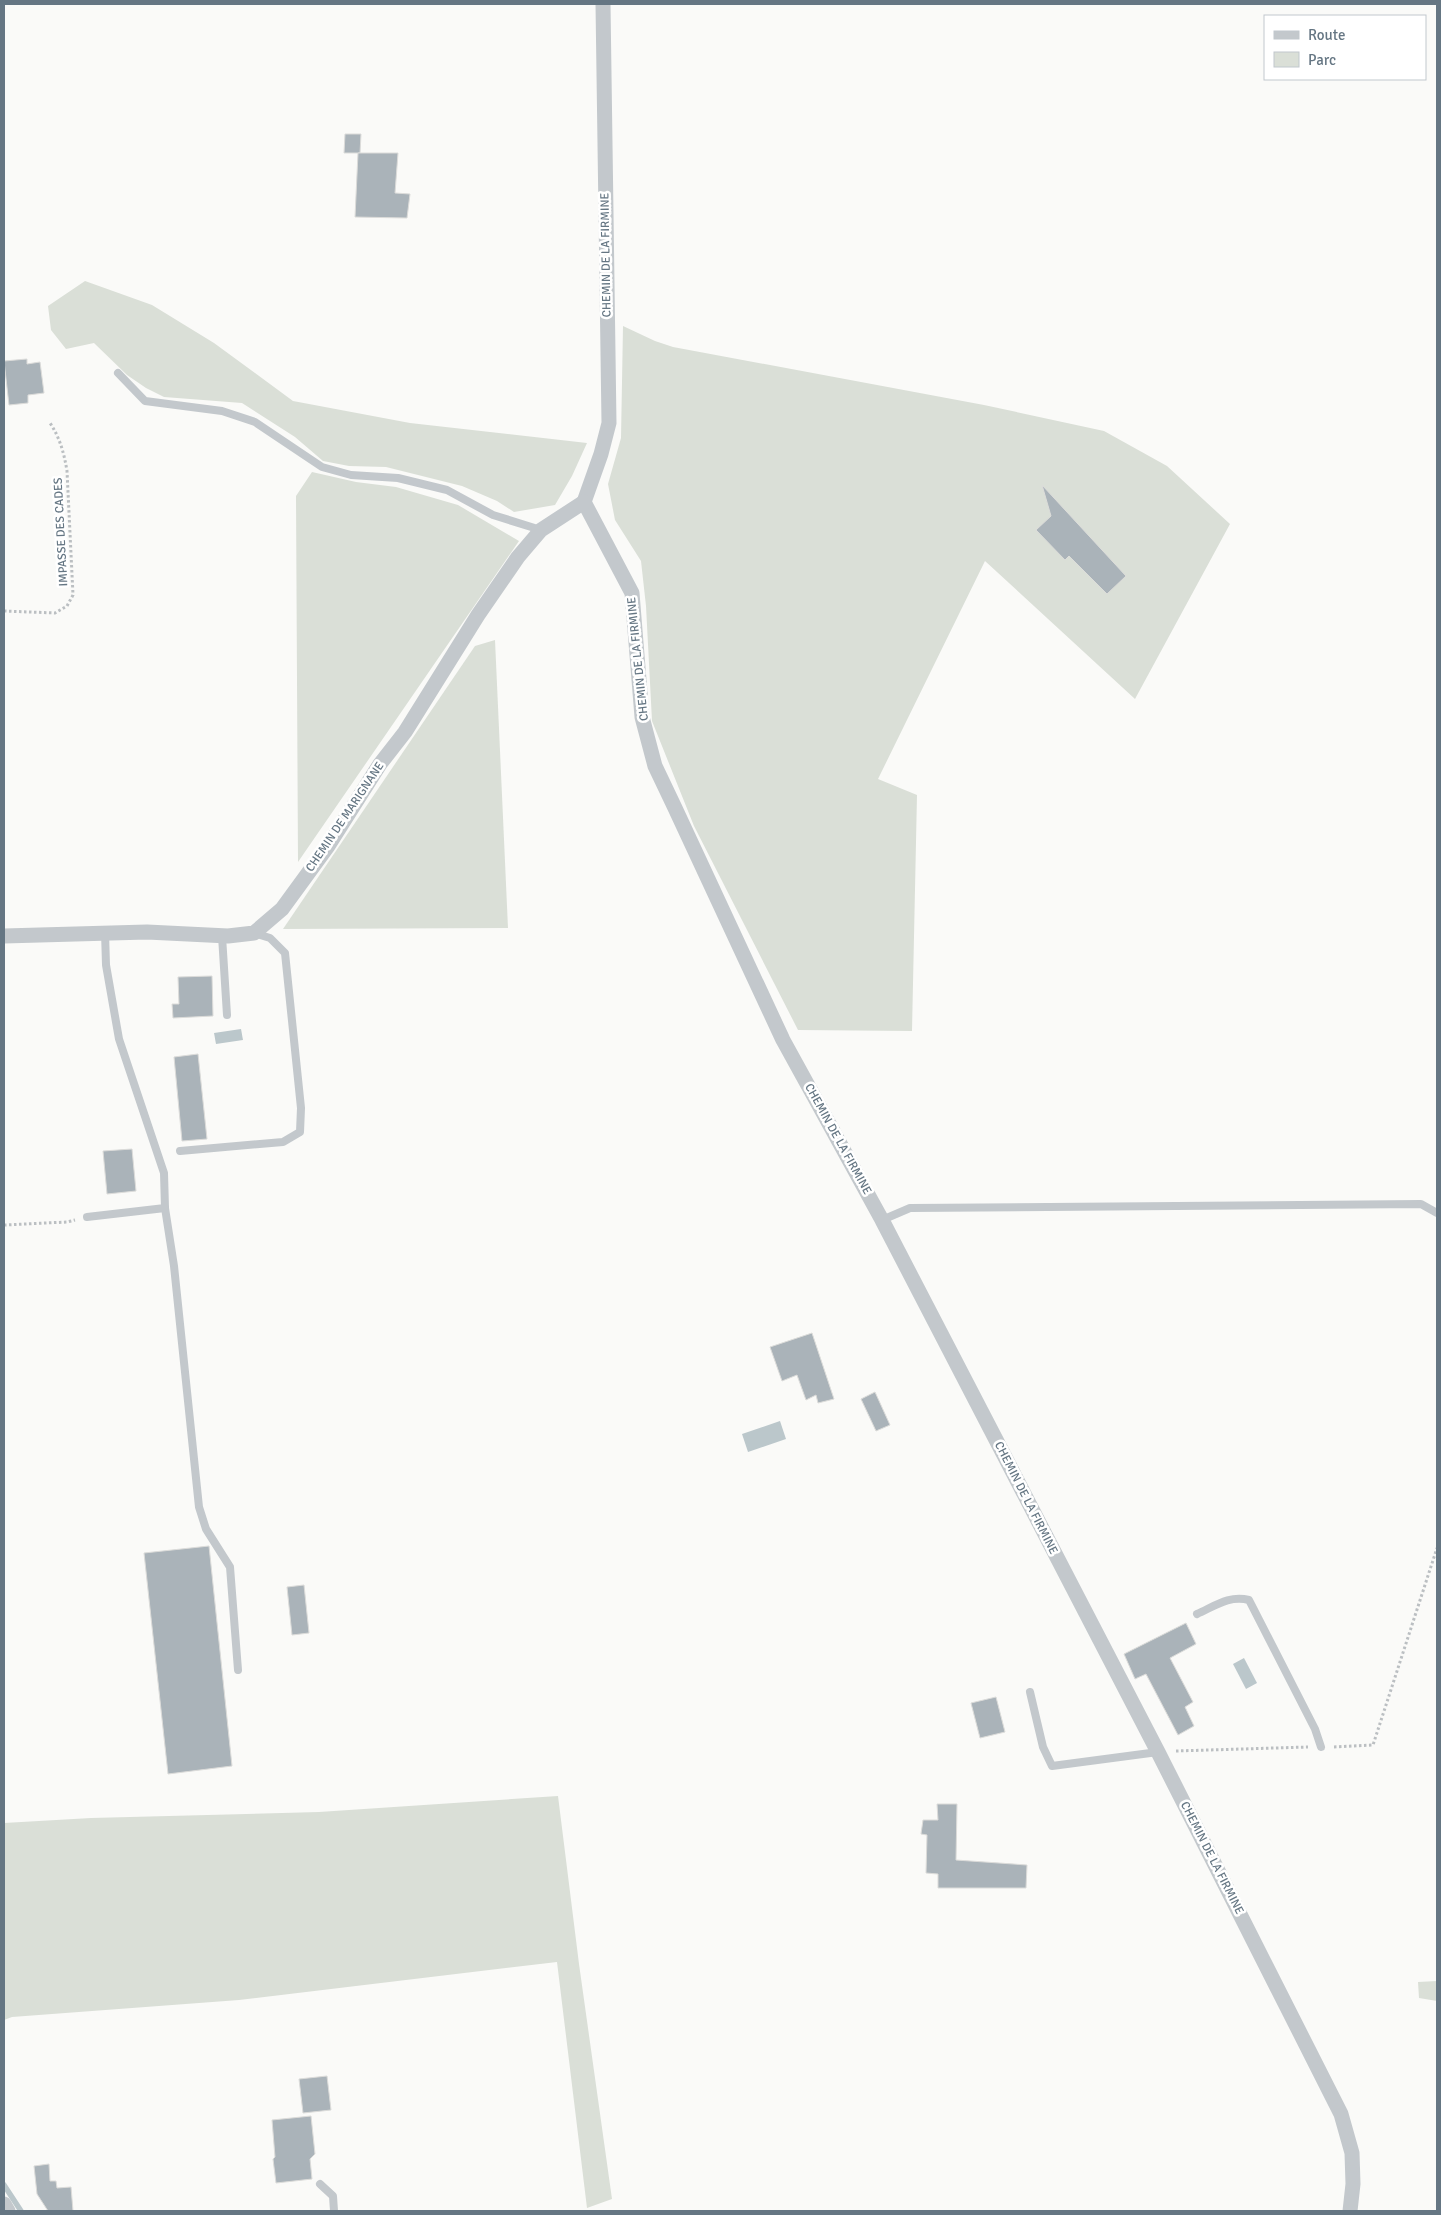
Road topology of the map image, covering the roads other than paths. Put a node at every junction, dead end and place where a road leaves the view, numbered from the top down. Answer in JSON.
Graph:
{"nodes":[{"id":1,"x":603,"y":4,"type":"edge"},
{"id":2,"x":118,"y":373,"type":"dead end"},
{"id":3,"x":584,"y":502,"type":"junction"},
{"id":4,"x":541,"y":530,"type":"junction"},
{"id":5,"x":105,"y":932,"type":"junction"},
{"id":6,"x":254,"y":933,"type":"junction"},
{"id":7,"x":4,"y":936,"type":"edge"},
{"id":8,"x":222,"y":936,"type":"junction"},
{"id":9,"x":227,"y":1015,"type":"dead end"},
{"id":10,"x":180,"y":1151,"type":"dead end"},
{"id":11,"x":165,"y":1208,"type":"junction"},
{"id":12,"x":1437,"y":1213,"type":"edge"},
{"id":13,"x":87,"y":1216,"type":"road end"},
{"id":14,"x":882,"y":1220,"type":"junction"},
{"id":15,"x":1197,"y":1614,"type":"dead end"},
{"id":16,"x":238,"y":1670,"type":"dead end"},
{"id":17,"x":1030,"y":1692,"type":"dead end"},
{"id":18,"x":1321,"y":1747,"type":"road end"},
{"id":19,"x":1158,"y":1752,"type":"junction"},
{"id":20,"x":320,"y":2184,"type":"dead end"},
{"id":21,"x":4,"y":2204,"type":"edge"},
{"id":22,"x":8,"y":2211,"type":"edge"},
{"id":23,"x":334,"y":2211,"type":"edge"},
{"id":24,"x":1350,"y":2211,"type":"edge"}],
"edges":[{"from":1,"to":3,"type":"street","name":"CHEMIN DE LA FIRMINE"},
{"from":2,"to":4,"type":"lane"},
{"from":3,"to":4,"type":"street","name":"CHEMIN DE MARIGNANE"},
{"from":3,"to":14,"type":"street","name":"CHEMIN DE LA FIRMINE"},
{"from":4,"to":6,"type":"street","name":"CHEMIN DE MARIGNANE"},
{"from":5,"to":7,"type":"street"},
{"from":5,"to":8,"type":"street"},
{"from":5,"to":11,"type":"lane"},
{"from":6,"to":8,"type":"street"},
{"from":6,"to":10,"type":"lane"},
{"from":8,"to":9,"type":"lane"},
{"from":11,"to":13,"type":"lane"},
{"from":11,"to":16,"type":"lane"},
{"from":12,"to":14,"type":"lane"},
{"from":14,"to":19,"type":"street","name":"CHEMIN DE LA FIRMINE"},
{"from":15,"to":18,"type":"lane"},
{"from":17,"to":19,"type":"lane"},
{"from":19,"to":24,"type":"street","name":"CHEMIN DE LA FIRMINE"},
{"from":20,"to":23,"type":"lane"},
{"from":21,"to":22,"type":"street"}]}
